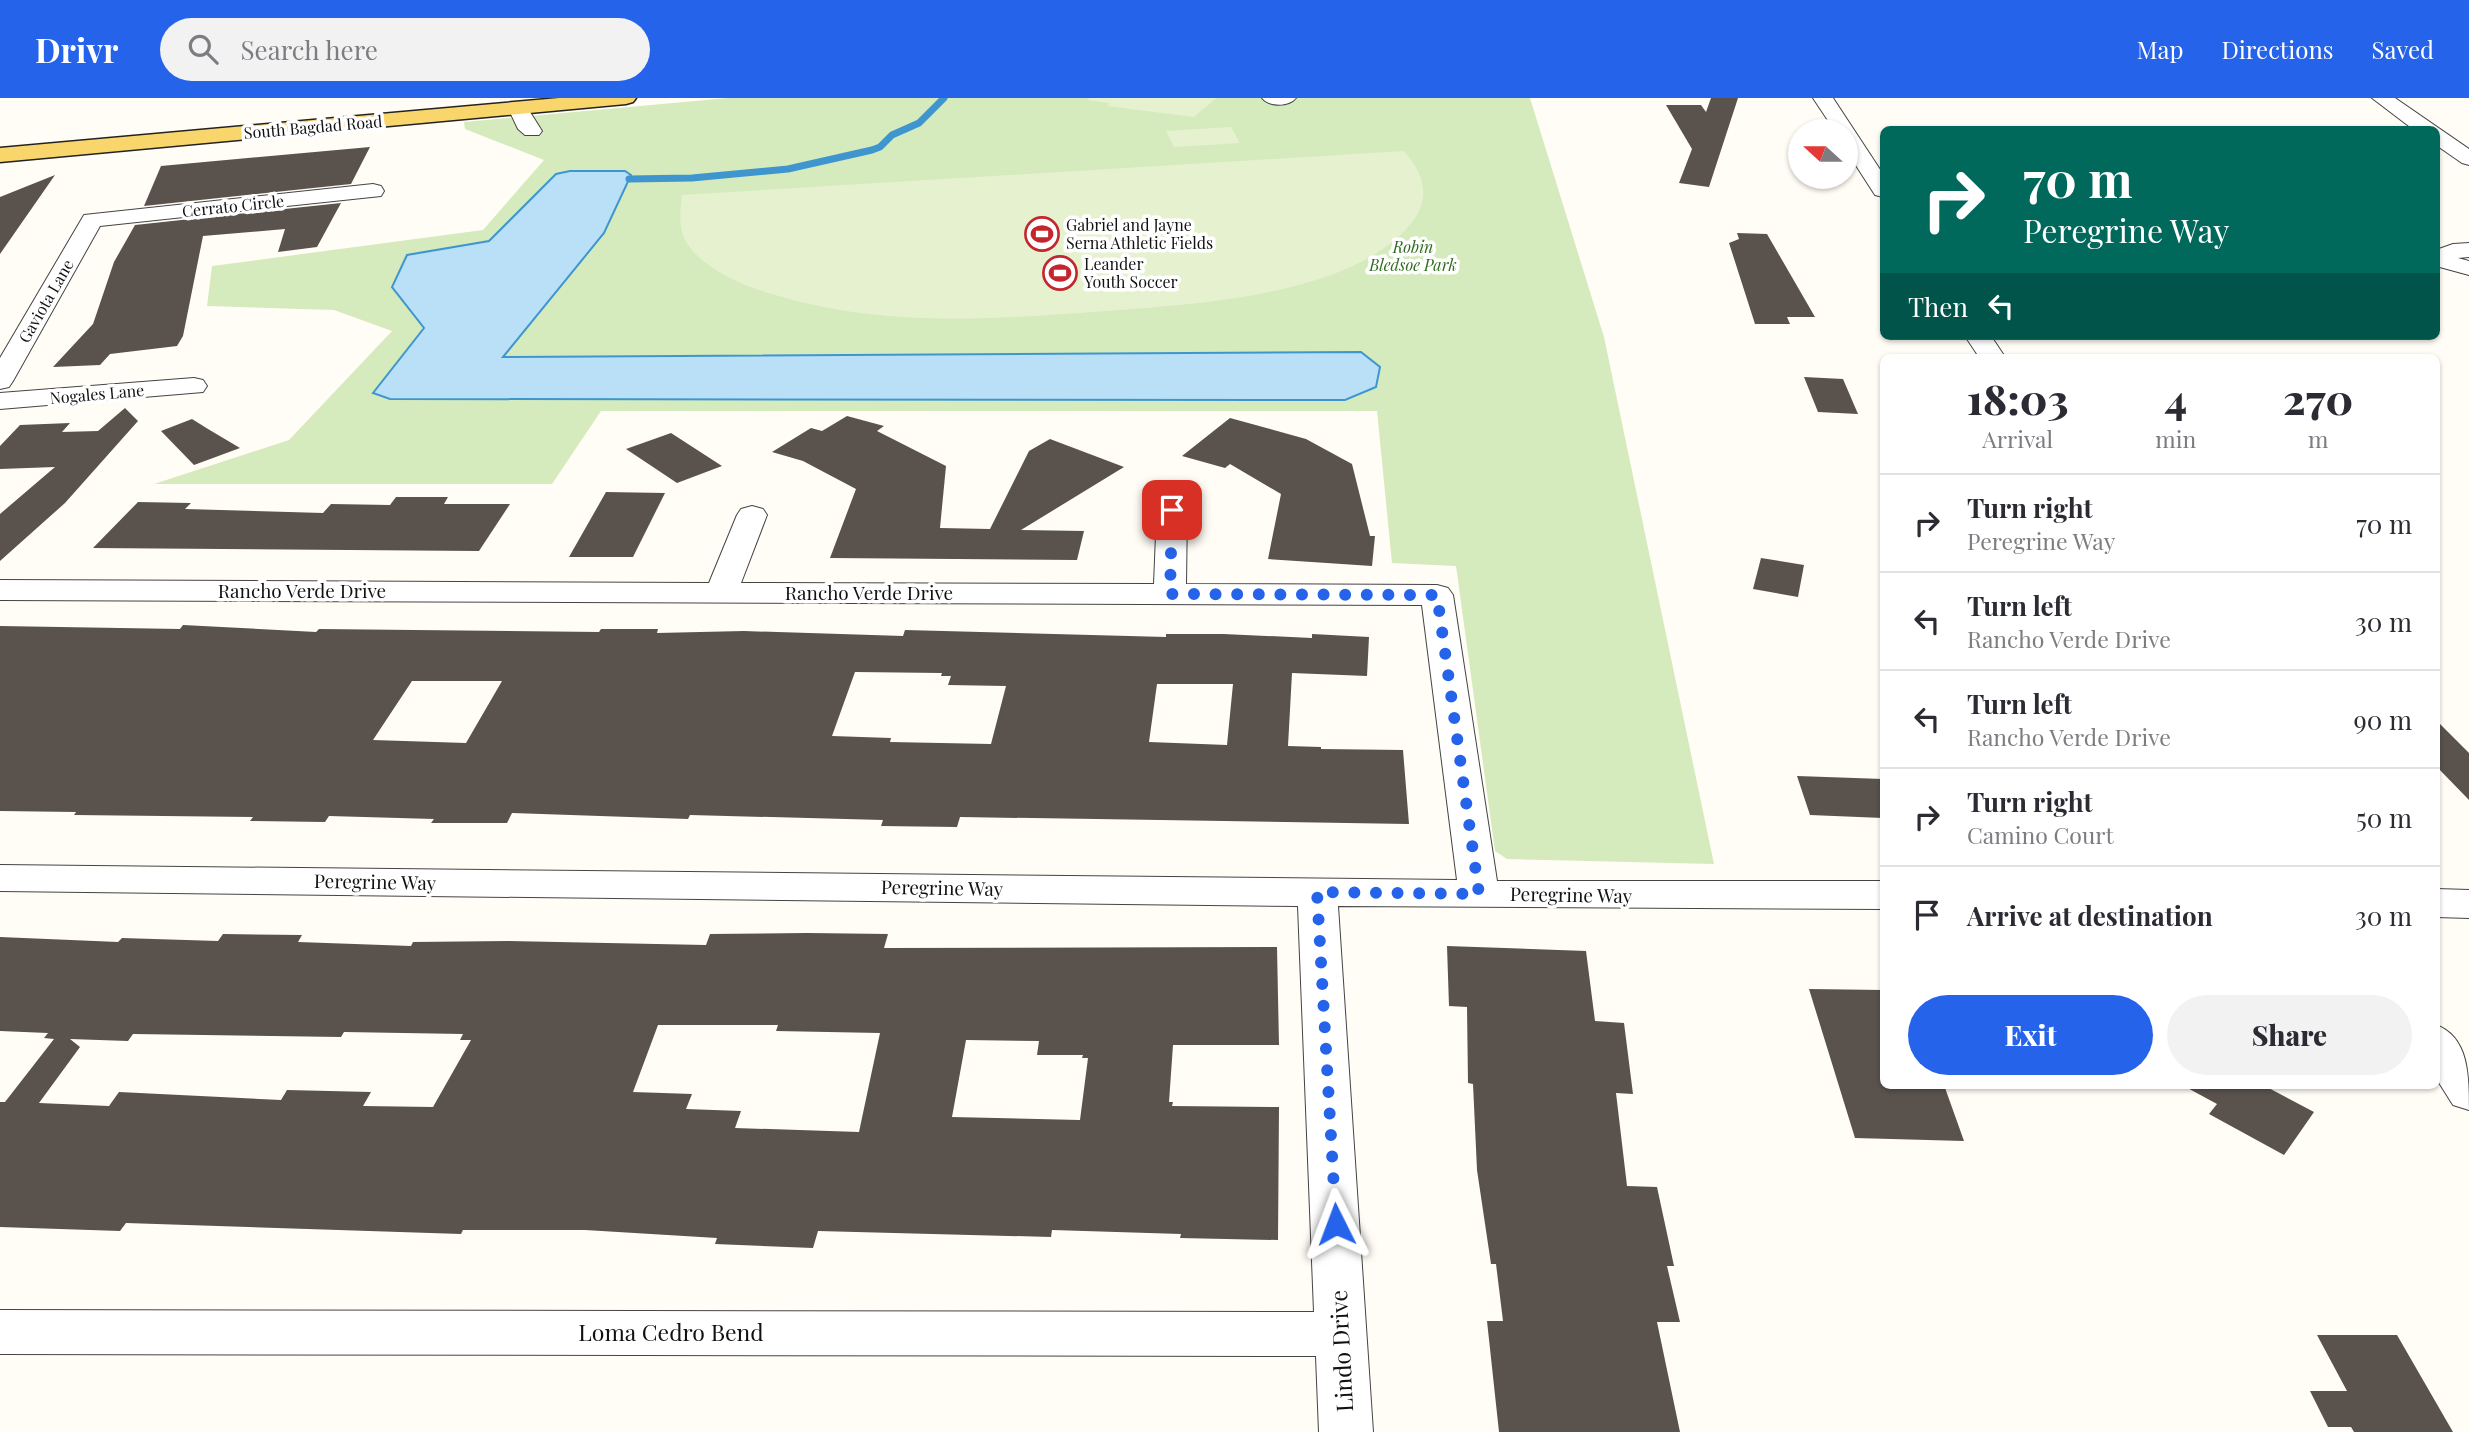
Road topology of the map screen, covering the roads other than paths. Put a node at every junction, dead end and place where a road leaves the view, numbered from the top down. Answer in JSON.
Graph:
{"nodes":[{"id":1,"x":626,"y":98,"type":"edge"},
{"id":2,"x":1272,"y":98,"type":"edge"},
{"id":3,"x":1286,"y":98,"type":"edge"},
{"id":4,"x":1823,"y":98,"type":"edge"},
{"id":5,"x":2382,"y":98,"type":"edge"},
{"id":6,"x":519,"y":108,"type":"junction"},
{"id":7,"x":1837,"y":119,"type":"edge"},
{"id":8,"x":2422,"y":126,"type":"edge"},
{"id":9,"x":532,"y":131,"type":"dead end"},
{"id":10,"x":2440,"y":138,"type":"edge"},
{"id":11,"x":1858,"y":151,"type":"edge"},
{"id":12,"x":0,"y":155,"type":"edge"},
{"id":13,"x":2469,"y":159,"type":"edge"},
{"id":14,"x":1880,"y":185,"type":"edge"},
{"id":15,"x":373,"y":191,"type":"dead end"},
{"id":16,"x":92,"y":220,"type":"joint"},
{"id":17,"x":2469,"y":250,"type":"edge"},
{"id":18,"x":2469,"y":268,"type":"edge"},
{"id":19,"x":0,"y":381,"type":"edge"},
{"id":20,"x":194,"y":386,"type":"dead end"},
{"id":21,"x":0,"y":401,"type":"edge"},
{"id":22,"x":1172,"y":510,"type":"dead end"},
{"id":23,"x":752,"y":515,"type":"dead end"},
{"id":24,"x":0,"y":590,"type":"edge"},
{"id":25,"x":721,"y":592,"type":"junction"},
{"id":26,"x":1170,"y":594,"type":"junction"},
{"id":27,"x":0,"y":878,"type":"edge"},
{"id":28,"x":1317,"y":892,"type":"junction"},
{"id":29,"x":1479,"y":894,"type":"junction"},
{"id":30,"x":1880,"y":895,"type":"edge"},
{"id":31,"x":2440,"y":903,"type":"edge"},
{"id":32,"x":2469,"y":904,"type":"edge"},
{"id":33,"x":2440,"y":1047,"type":"edge"},
{"id":34,"x":2469,"y":1093,"type":"edge"},
{"id":35,"x":0,"y":1332,"type":"edge"},
{"id":36,"x":1342,"y":1335,"type":"junction"},
{"id":37,"x":1346,"y":1432,"type":"edge"}],
"edges":[{"from":1,"to":6,"type":"main road","name":"South Bagdad Road"},
{"from":2,"to":3,"type":"street"},
{"from":4,"to":7,"type":"street"},
{"from":5,"to":8,"type":"street"},
{"from":6,"to":9,"type":"street"},
{"from":6,"to":12,"type":"main road","name":"South Bagdad Road"},
{"from":10,"to":13,"type":"street"},
{"from":11,"to":14,"type":"street"},
{"from":15,"to":16,"type":"street","name":"Cerrato Circle"},
{"from":16,"to":19,"type":"street","name":"Gaviota Lane"},
{"from":17,"to":18,"type":"street"},
{"from":20,"to":21,"type":"street","name":"Nogales Lane"},
{"from":22,"to":26,"type":"street"},
{"from":23,"to":25,"type":"street"},
{"from":24,"to":25,"type":"street","name":"Rancho Verde Drive"},
{"from":25,"to":26,"type":"street","name":"Rancho Verde Drive"},
{"from":26,"to":29,"type":"street","name":"Rancho Verde Drive"},
{"from":27,"to":28,"type":"street","name":"Peregrine Way"},
{"from":28,"to":29,"type":"street","name":"Peregrine Way"},
{"from":28,"to":36,"type":"street","name":"Lindo Drive"},
{"from":29,"to":30,"type":"street","name":"Peregrine Way"},
{"from":31,"to":32,"type":"street"},
{"from":33,"to":34,"type":"street"},
{"from":35,"to":36,"type":"street","name":"Loma Cedro Bend"},
{"from":36,"to":37,"type":"street","name":"Lindo Drive"}]}
